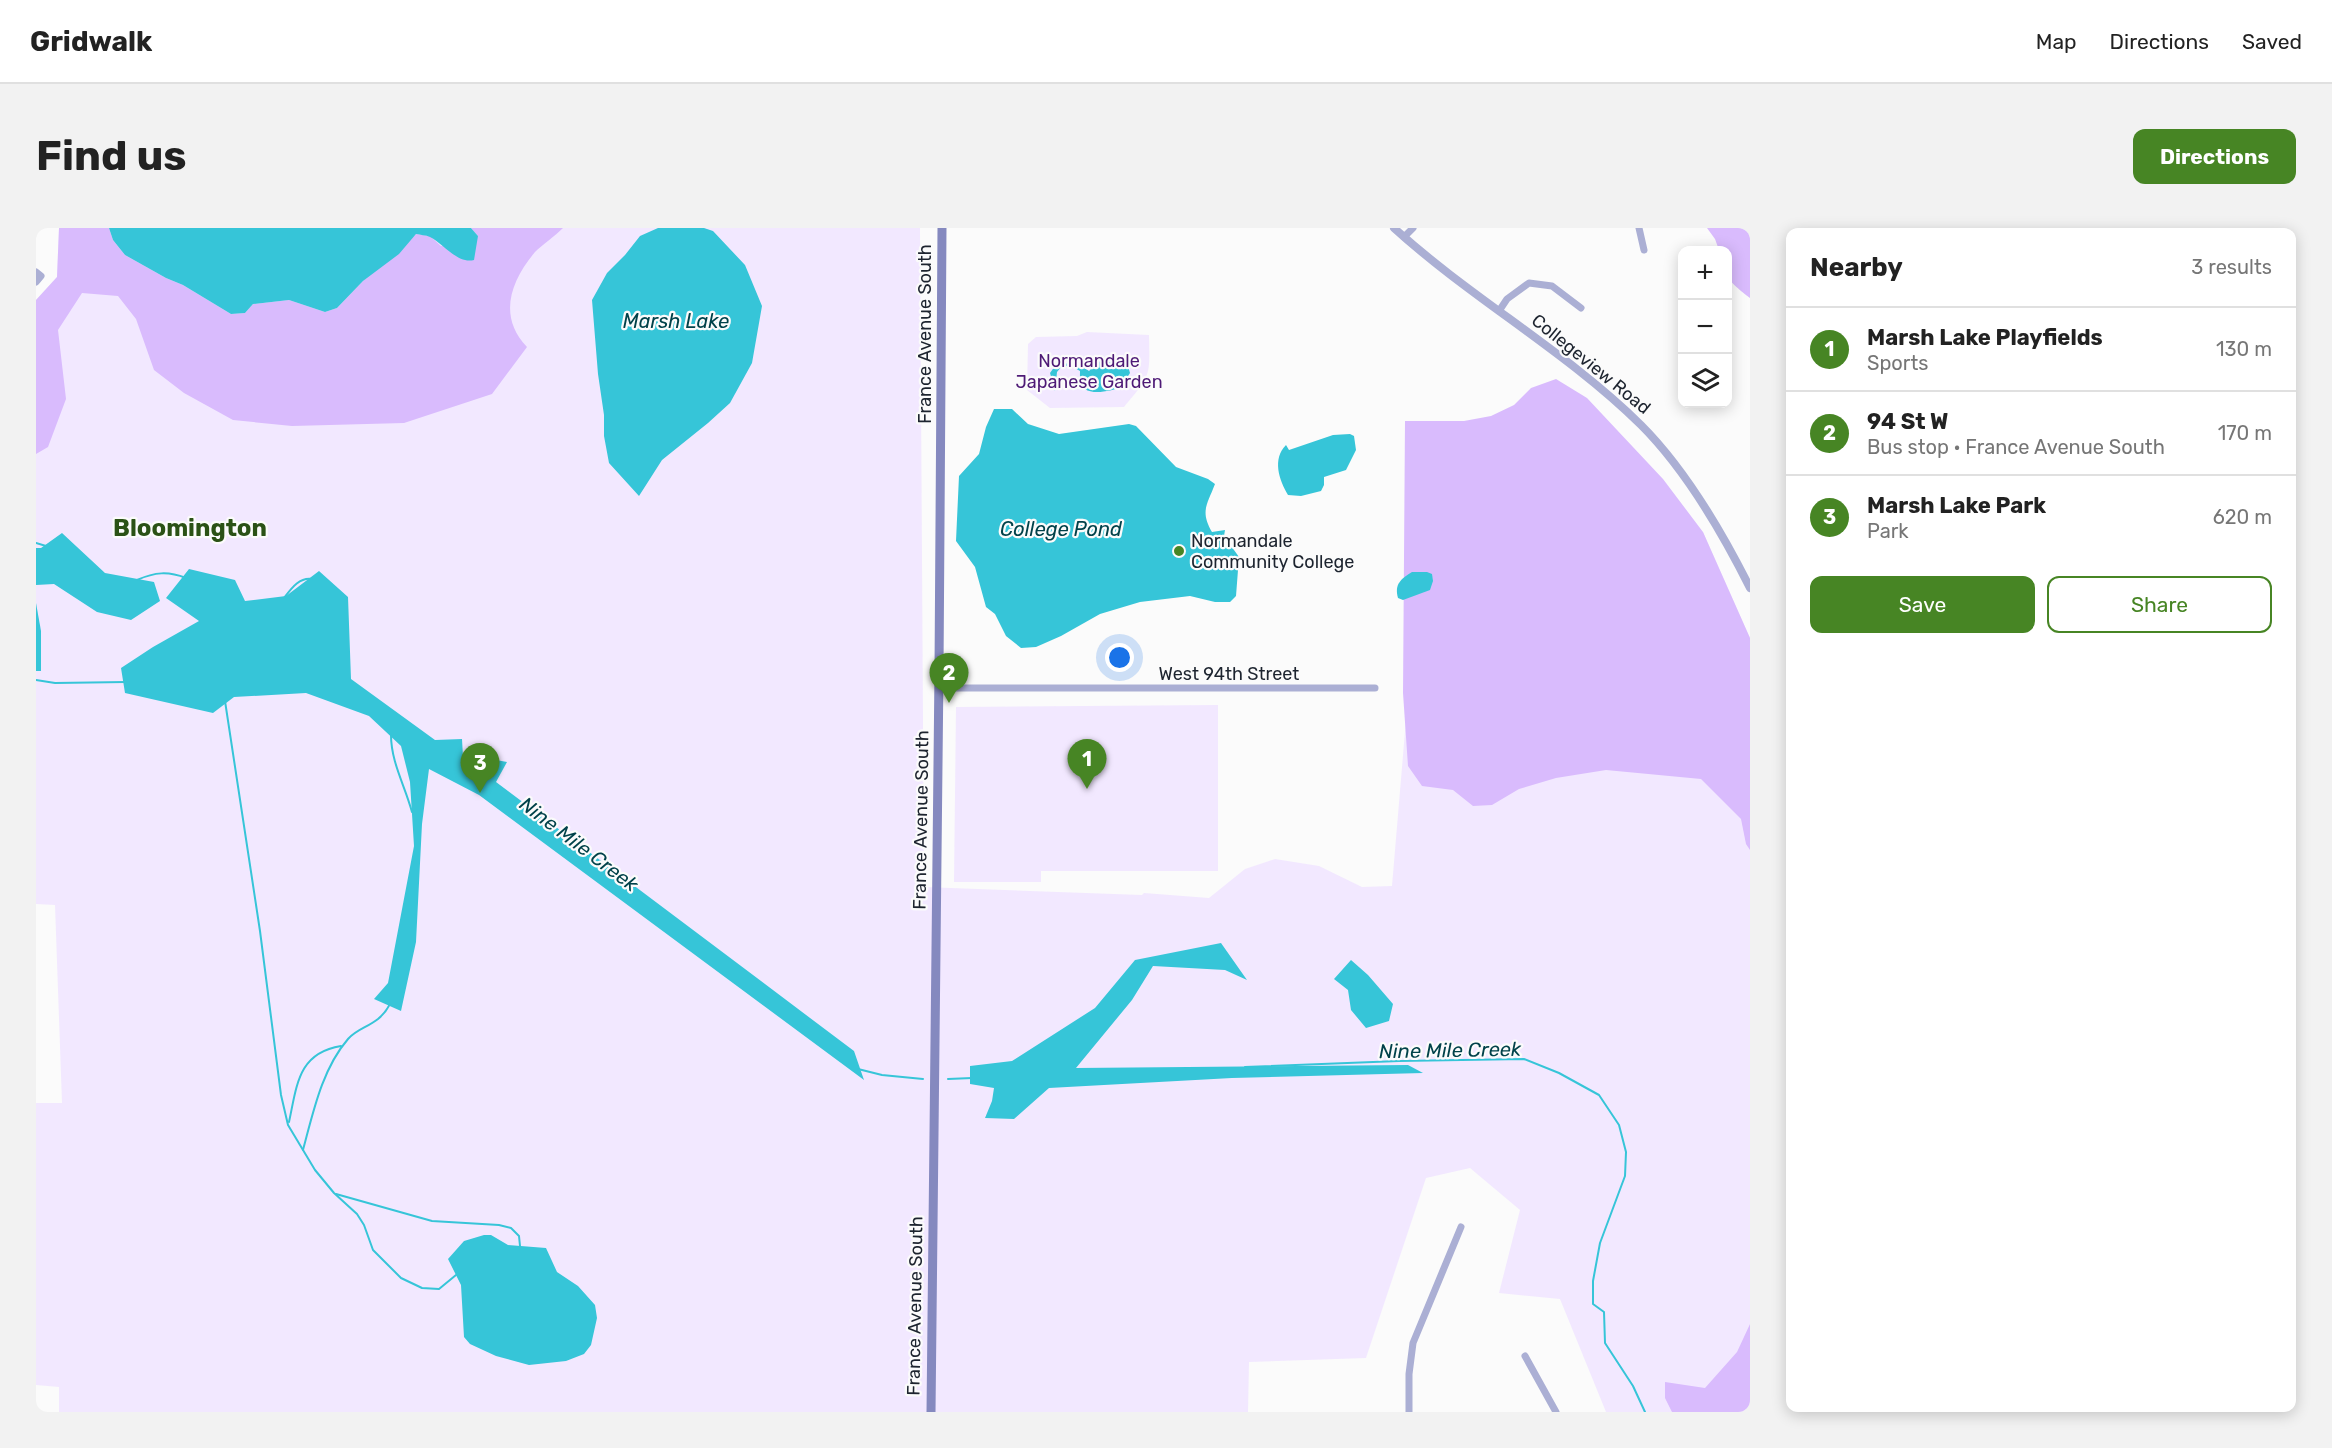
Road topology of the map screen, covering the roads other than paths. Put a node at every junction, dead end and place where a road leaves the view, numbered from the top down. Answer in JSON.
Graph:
{"nodes":[{"id":1,"x":942,"y":228,"type":"edge"},
{"id":2,"x":1394,"y":228,"type":"edge"},
{"id":3,"x":1413,"y":228,"type":"edge"},
{"id":4,"x":1639,"y":228,"type":"edge"},
{"id":5,"x":1404,"y":237,"type":"junction"},
{"id":6,"x":1644,"y":250,"type":"dead end"},
{"id":7,"x":1581,"y":308,"type":"dead end"},
{"id":8,"x":1498,"y":311,"type":"junction"},
{"id":9,"x":1750,"y":588,"type":"edge"},
{"id":10,"x":939,"y":688,"type":"junction"},
{"id":11,"x":1375,"y":688,"type":"dead end"},
{"id":12,"x":1461,"y":1227,"type":"dead end"},
{"id":13,"x":1525,"y":1356,"type":"dead end"},
{"id":14,"x":931,"y":1412,"type":"edge"},
{"id":15,"x":1408,"y":1412,"type":"edge"},
{"id":16,"x":1556,"y":1412,"type":"edge"}],
"edges":[{"from":1,"to":10,"type":"main road","name":"France Avenue South"},
{"from":2,"to":5,"type":"street","name":"Collegeview Road"},
{"from":3,"to":5,"type":"street"},
{"from":4,"to":6,"type":"street"},
{"from":5,"to":8,"type":"street","name":"Collegeview Road"},
{"from":7,"to":8,"type":"street"},
{"from":8,"to":9,"type":"street","name":"Collegeview Road"},
{"from":10,"to":11,"type":"street","name":"West 94th Street"},
{"from":10,"to":14,"type":"main road","name":"France Avenue South"},
{"from":12,"to":15,"type":"street"},
{"from":13,"to":16,"type":"street"}]}
